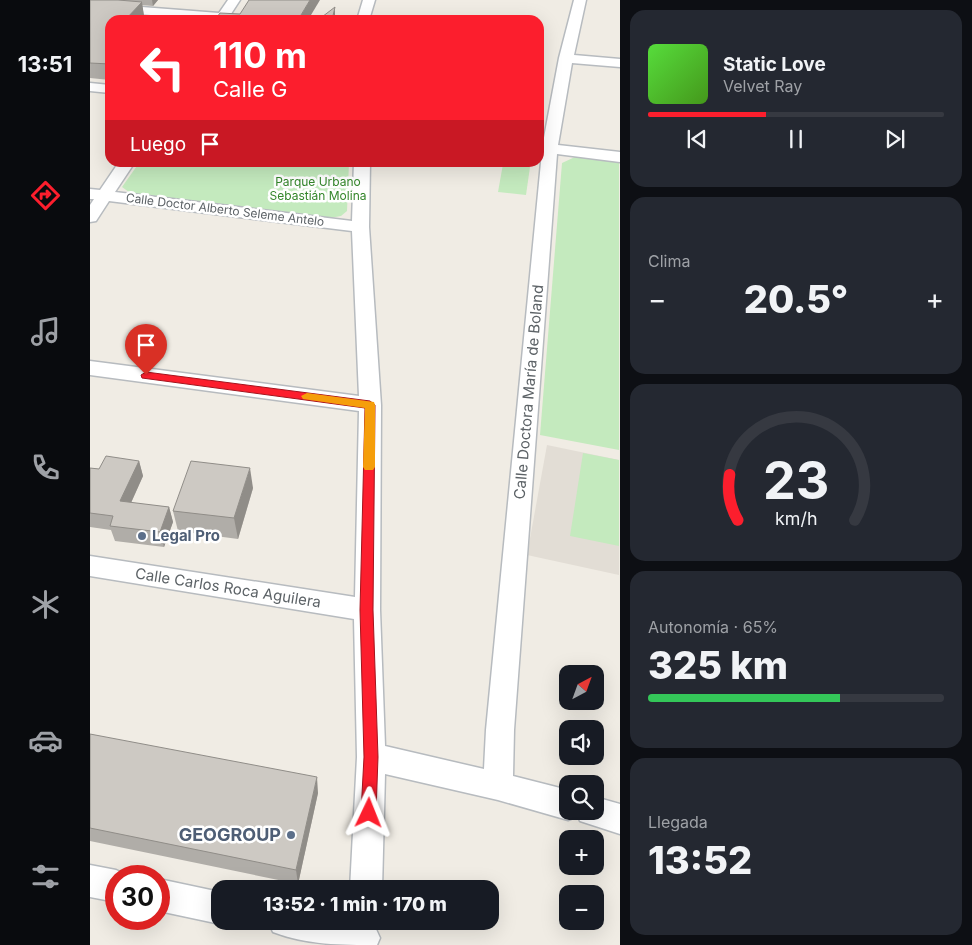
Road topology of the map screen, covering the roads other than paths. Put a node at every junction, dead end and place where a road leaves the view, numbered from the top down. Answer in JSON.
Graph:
{"nodes":[{"id":1,"x":234,"y":0,"type":"edge"},
{"id":2,"x":369,"y":0,"type":"edge"},
{"id":3,"x":580,"y":0,"type":"edge"},
{"id":4,"x":90,"y":8,"type":"edge"},
{"id":5,"x":182,"y":15,"type":"edge"},
{"id":6,"x":224,"y":15,"type":"edge"},
{"id":7,"x":364,"y":15,"type":"edge"},
{"id":8,"x":566,"y":58,"type":"junction"},
{"id":9,"x":620,"y":63,"type":"edge"},
{"id":10,"x":90,"y":88,"type":"edge"},
{"id":11,"x":105,"y":89,"type":"edge"},
{"id":12,"x":544,"y":147,"type":"edge"},
{"id":13,"x":620,"y":157,"type":"edge"},
{"id":14,"x":123,"y":167,"type":"edge"},
{"id":15,"x":362,"y":167,"type":"edge"},
{"id":16,"x":542,"y":167,"type":"edge"},
{"id":17,"x":98,"y":195,"type":"edge"},
{"id":18,"x":90,"y":217,"type":"edge"},
{"id":19,"x":360,"y":227,"type":"junction"},
{"id":20,"x":90,"y":368,"type":"edge"},
{"id":21,"x":370,"y":405,"type":"junction"},
{"id":22,"x":90,"y":566,"type":"edge"},
{"id":23,"x":367,"y":610,"type":"junction"},
{"id":24,"x":371,"y":757,"type":"junction"},
{"id":25,"x":498,"y":786,"type":"junction"},
{"id":26,"x":559,"y":803,"type":"edge"},
{"id":27,"x":604,"y":815,"type":"edge"},
{"id":28,"x":620,"y":819,"type":"edge"},
{"id":29,"x":366,"y":880,"type":"edge"},
{"id":30,"x":90,"y":881,"type":"edge"},
{"id":31,"x":105,"y":884,"type":"edge"},
{"id":32,"x":170,"y":897,"type":"edge"},
{"id":33,"x":211,"y":906,"type":"edge"},
{"id":34,"x":335,"y":930,"type":"edge"},
{"id":35,"x":364,"y":935,"type":"edge"}],
"edges":[{"from":1,"to":6,"type":"street"},
{"from":2,"to":7,"type":"street"},
{"from":3,"to":8,"type":"street","name":"Calle Doctora María de Boland"},
{"from":4,"to":5,"type":"street"},
{"from":8,"to":9,"type":"street"},
{"from":8,"to":12,"type":"street","name":"Calle Doctora María de Boland"},
{"from":10,"to":11,"type":"street"},
{"from":12,"to":13,"type":"street"},
{"from":14,"to":17,"type":"street"},
{"from":15,"to":19,"type":"street"},
{"from":16,"to":25,"type":"street","name":"Calle Doctora María de Boland"},
{"from":17,"to":18,"type":"street"},
{"from":17,"to":19,"type":"street","name":"Calle Doctor Alberto Seleme Antelo"},
{"from":19,"to":21,"type":"street"},
{"from":20,"to":21,"type":"street"},
{"from":21,"to":23,"type":"street"},
{"from":22,"to":23,"type":"street","name":"Calle Carlos Roca Aguilera"},
{"from":23,"to":24,"type":"street"},
{"from":24,"to":25,"type":"street"},
{"from":24,"to":29,"type":"street"},
{"from":25,"to":26,"type":"street"},
{"from":27,"to":28,"type":"street"},
{"from":30,"to":31,"type":"street"},
{"from":32,"to":33,"type":"street"},
{"from":34,"to":35,"type":"street"}]}
